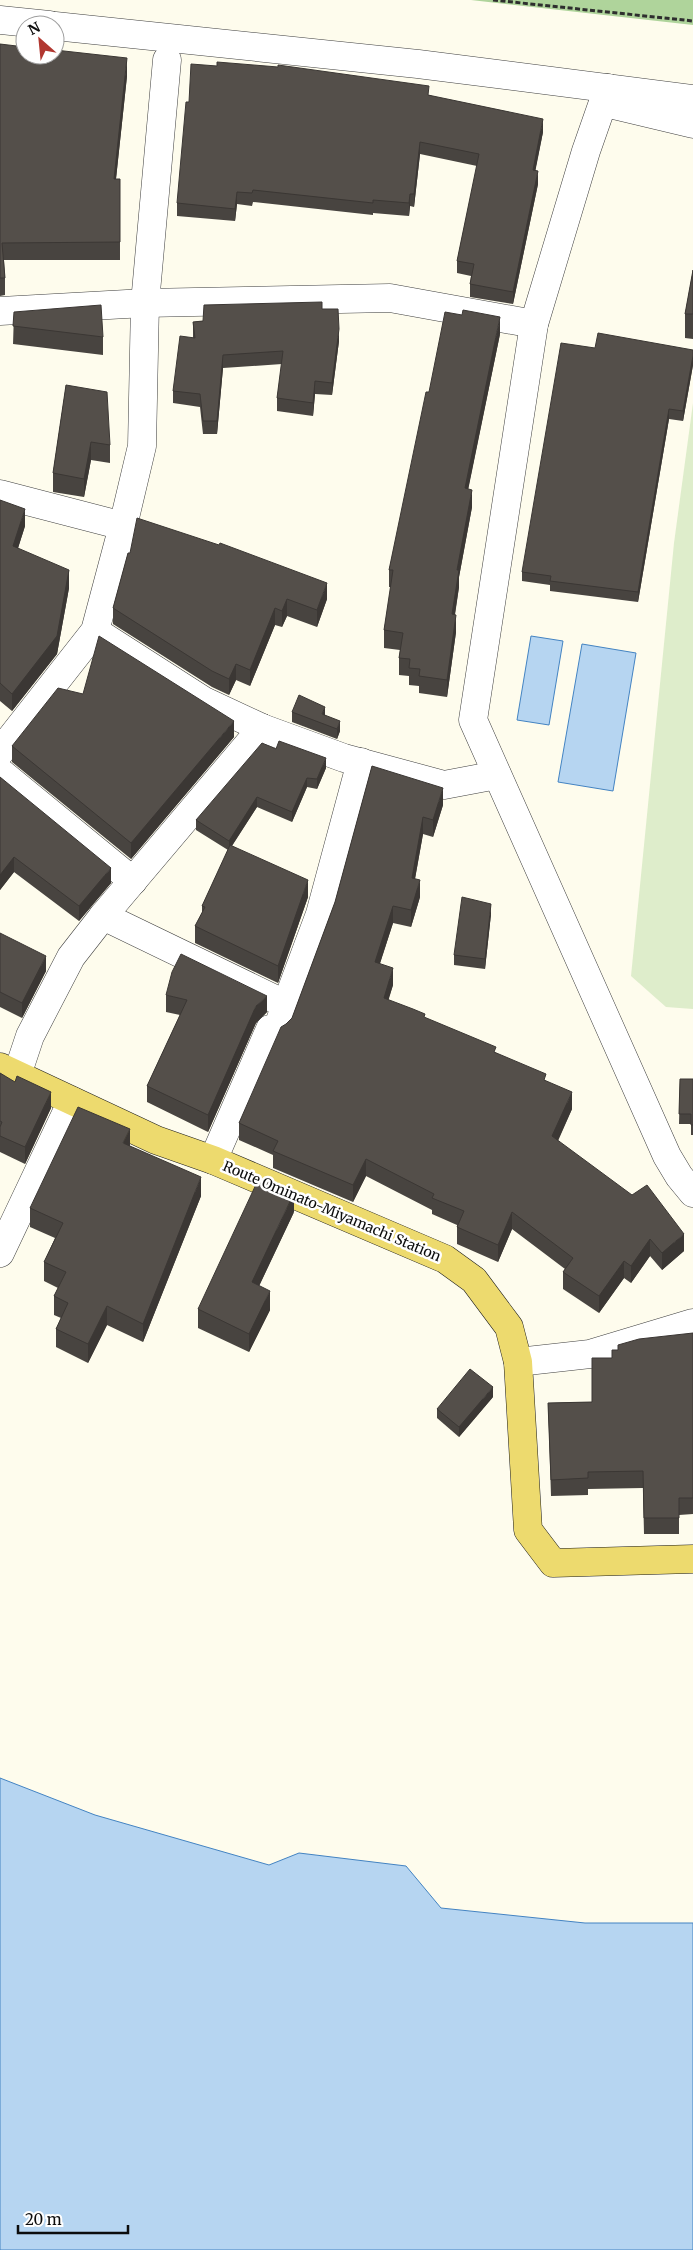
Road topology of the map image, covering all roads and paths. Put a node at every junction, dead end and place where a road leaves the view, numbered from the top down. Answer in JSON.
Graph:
{"nodes":[{"id":1,"x":493,"y":0,"type":"edge"},
{"id":2,"x":0,"y":20,"type":"edge"},
{"id":3,"x":693,"y":21,"type":"edge"},
{"id":4,"x":15,"y":22,"type":"edge"},
{"id":5,"x":65,"y":27,"type":"edge"},
{"id":6,"x":168,"y":60,"type":"dead end"},
{"id":7,"x":606,"y":95,"type":"junction"},
{"id":8,"x":693,"y":100,"type":"edge"},
{"id":9,"x":693,"y":124,"type":"edge"},
{"id":10,"x":145,"y":303,"type":"junction"},
{"id":11,"x":0,"y":311,"type":"edge"},
{"id":12,"x":534,"y":324,"type":"junction"},
{"id":13,"x":0,"y":494,"type":"edge"},
{"id":14,"x":124,"y":526,"type":"junction"},
{"id":15,"x":95,"y":631,"type":"junction"},
{"id":16,"x":262,"y":728,"type":"junction"},
{"id":17,"x":0,"y":752,"type":"edge"},
{"id":18,"x":361,"y":762,"type":"junction"},
{"id":19,"x":0,"y":772,"type":"edge"},
{"id":20,"x":497,"y":775,"type":"junction"},
{"id":21,"x":133,"y":881,"type":"junction"},
{"id":22,"x":103,"y":916,"type":"junction"},
{"id":23,"x":281,"y":1016,"type":"junction"},
{"id":24,"x":8,"y":1071,"type":"edge"},
{"id":25,"x":72,"y":1101,"type":"junction"},
{"id":26,"x":213,"y":1160,"type":"junction"},
{"id":27,"x":693,"y":1193,"type":"edge"},
{"id":28,"x":0,"y":1253,"type":"edge"},
{"id":29,"x":693,"y":1323,"type":"edge"},
{"id":30,"x":518,"y":1362,"type":"junction"},
{"id":31,"x":693,"y":1559,"type":"edge"}],
"edges":[{"from":1,"to":3,"type":"path"},
{"from":2,"to":4,"type":"street"},
{"from":5,"to":7,"type":"street"},
{"from":6,"to":10,"type":"street"},
{"from":7,"to":8,"type":"street"},
{"from":7,"to":9,"type":"street"},
{"from":7,"to":12,"type":"street"},
{"from":10,"to":11,"type":"street"},
{"from":10,"to":12,"type":"street"},
{"from":10,"to":14,"type":"street"},
{"from":12,"to":20,"type":"street"},
{"from":13,"to":14,"type":"street"},
{"from":14,"to":15,"type":"street"},
{"from":15,"to":16,"type":"street"},
{"from":15,"to":17,"type":"street"},
{"from":16,"to":18,"type":"street"},
{"from":16,"to":21,"type":"street"},
{"from":18,"to":20,"type":"street"},
{"from":18,"to":23,"type":"street"},
{"from":19,"to":21,"type":"street"},
{"from":20,"to":27,"type":"street"},
{"from":21,"to":22,"type":"street"},
{"from":22,"to":23,"type":"street"},
{"from":22,"to":24,"type":"street"},
{"from":23,"to":26,"type":"street"},
{"from":24,"to":25,"type":"main road","name":"Route Ominato-Miyamachi Station"},
{"from":25,"to":26,"type":"main road","name":"Route Ominato-Miyamachi Station"},
{"from":25,"to":28,"type":"street"},
{"from":26,"to":30,"type":"main road","name":"Route Ominato-Miyamachi Station"},
{"from":29,"to":30,"type":"street"},
{"from":30,"to":31,"type":"main road","name":"Route Ominato-Miyamachi Station"}]}
